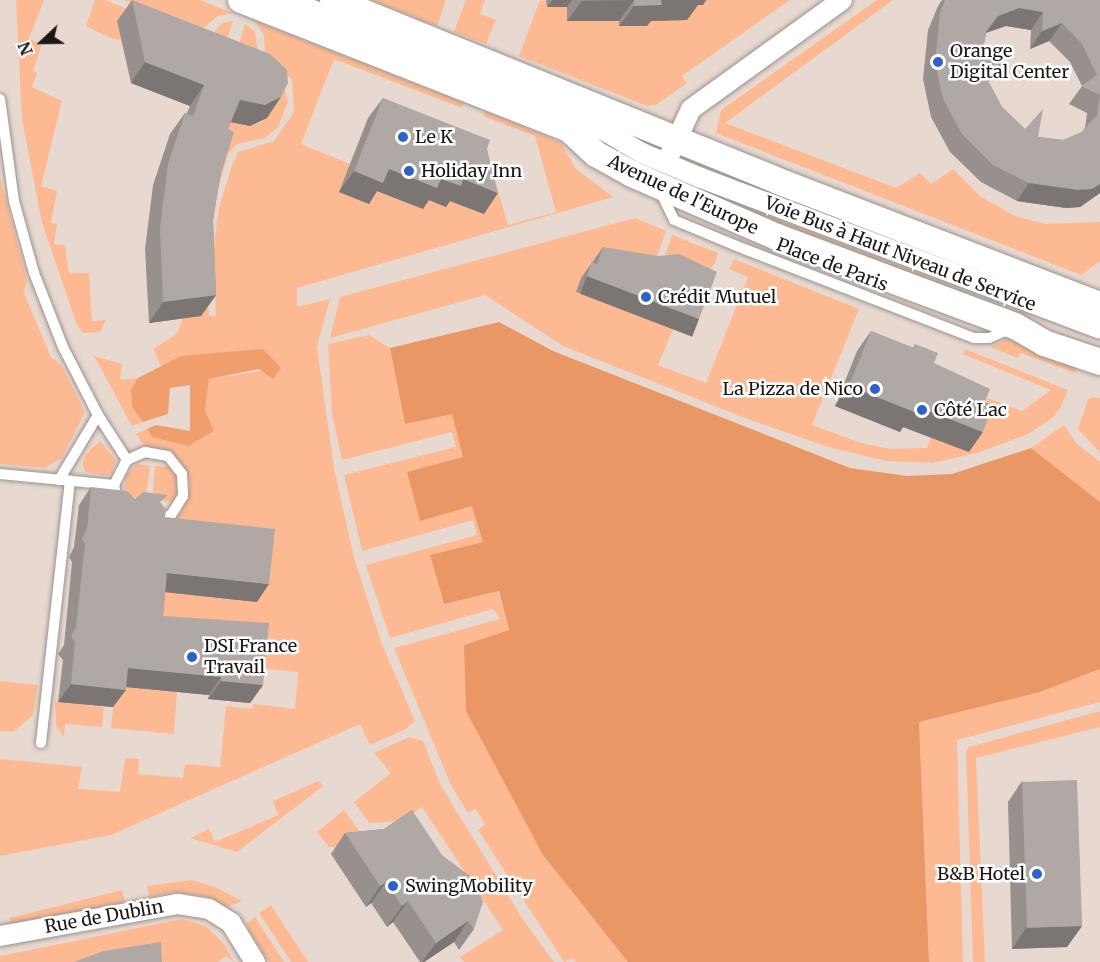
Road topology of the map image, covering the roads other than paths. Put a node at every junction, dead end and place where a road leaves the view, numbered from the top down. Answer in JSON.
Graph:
{"nodes":[{"id":1,"x":241,"y":0,"type":"edge"},
{"id":2,"x":287,"y":0,"type":"edge"},
{"id":3,"x":333,"y":0,"type":"edge"},
{"id":4,"x":842,"y":0,"type":"edge"},
{"id":5,"x":0,"y":99,"type":"edge"},
{"id":6,"x":677,"y":138,"type":"junction"},
{"id":7,"x":662,"y":174,"type":"junction"},
{"id":8,"x":701,"y":177,"type":"joint"},
{"id":9,"x":1100,"y":305,"type":"edge"},
{"id":10,"x":1100,"y":329,"type":"edge"},
{"id":11,"x":1100,"y":362,"type":"edge"},
{"id":12,"x":98,"y":415,"type":"junction"},
{"id":13,"x":127,"y":460,"type":"junction"},
{"id":14,"x":0,"y":474,"type":"edge"},
{"id":15,"x":65,"y":480,"type":"junction"},
{"id":16,"x":114,"y":485,"type":"junction"},
{"id":17,"x":123,"y":509,"type":"edge"},
{"id":18,"x":155,"y":521,"type":"edge"},
{"id":19,"x":41,"y":743,"type":"dead end"},
{"id":20,"x":0,"y":936,"type":"edge"},
{"id":21,"x":255,"y":962,"type":"edge"}],
"edges":[{"from":1,"to":7,"type":"street","name":"Avenue de l'Europe"},
{"from":2,"to":7,"type":"street","name":"Avenue de l'Europe"},
{"from":3,"to":6,"type":"street"},
{"from":4,"to":6,"type":"street"},
{"from":5,"to":12,"type":"lane"},
{"from":6,"to":7,"type":"street"},
{"from":6,"to":9,"type":"street"},
{"from":7,"to":8,"type":"street","name":"Avenue de l'Europe"},
{"from":7,"to":11,"type":"street","name":"Avenue de l'Europe"},
{"from":8,"to":10,"type":"street","name":"Voie Bus à Haut Niveau de Service"},
{"from":12,"to":13,"type":"lane"},
{"from":12,"to":15,"type":"lane"},
{"from":13,"to":16,"type":"lane"},
{"from":13,"to":18,"type":"lane"},
{"from":14,"to":15,"type":"lane"},
{"from":15,"to":16,"type":"lane"},
{"from":15,"to":19,"type":"lane"},
{"from":16,"to":17,"type":"lane"},
{"from":20,"to":21,"type":"street","name":"Rue de Dublin"}]}
